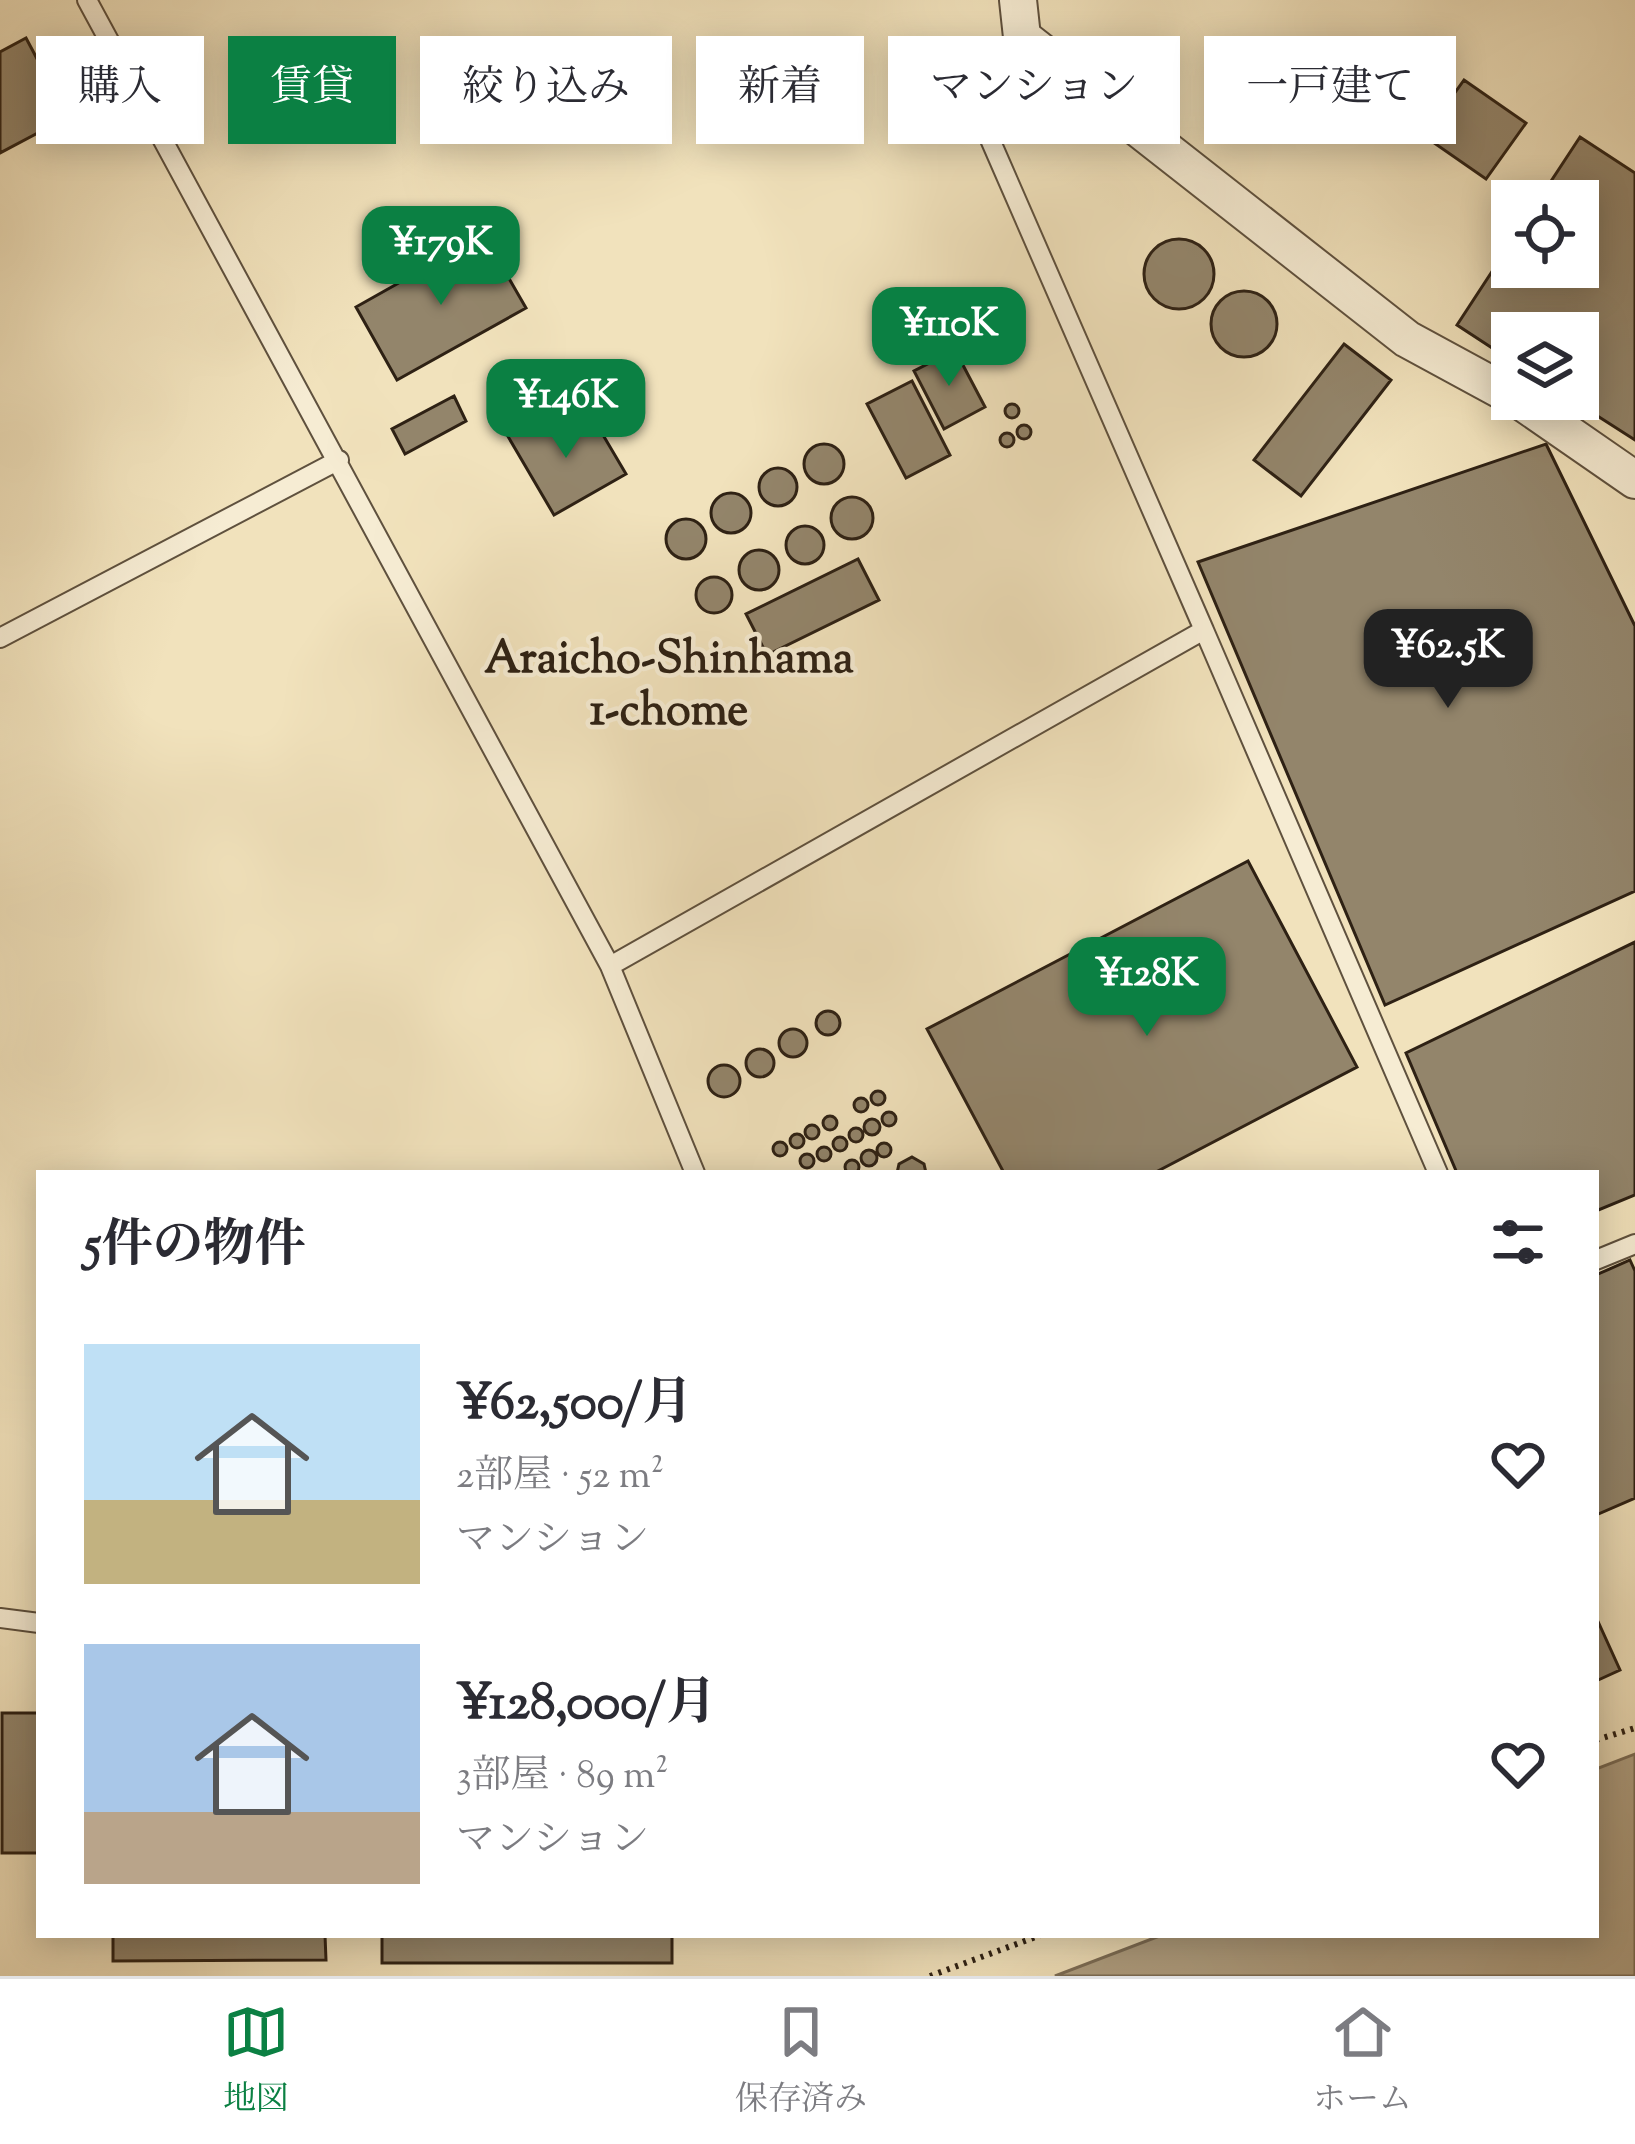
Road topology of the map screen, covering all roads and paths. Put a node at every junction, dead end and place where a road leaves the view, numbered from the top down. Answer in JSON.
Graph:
{"nodes":[{"id":1,"x":87,"y":0,"type":"edge"},
{"id":2,"x":1018,"y":0,"type":"edge"},
{"id":3,"x":1022,"y":36,"type":"edge"},
{"id":4,"x":992,"y":144,"type":"edge"},
{"id":5,"x":1158,"y":144,"type":"edge"},
{"id":6,"x":1491,"y":384,"type":"edge"},
{"id":7,"x":1548,"y":420,"type":"edge"},
{"id":8,"x":339,"y":460,"type":"junction"},
{"id":9,"x":1635,"y":480,"type":"edge"},
{"id":10,"x":1204,"y":630,"type":"junction"},
{"id":11,"x":0,"y":638,"type":"edge"},
{"id":12,"x":610,"y":966,"type":"junction"},
{"id":13,"x":693,"y":1170,"type":"edge"},
{"id":14,"x":1437,"y":1170,"type":"edge"},
{"id":15,"x":1635,"y":1244,"type":"edge"},
{"id":16,"x":1599,"y":1259,"type":"edge"},
{"id":17,"x":0,"y":1618,"type":"edge"},
{"id":18,"x":36,"y":1623,"type":"edge"},
{"id":19,"x":1635,"y":1728,"type":"edge"},
{"id":20,"x":1599,"y":1739,"type":"edge"},
{"id":21,"x":1033,"y":1938,"type":"edge"},
{"id":22,"x":930,"y":1976,"type":"edge"}],
"edges":[{"from":1,"to":8,"type":"lane"},
{"from":2,"to":3,"type":"street"},
{"from":4,"to":10,"type":"lane"},
{"from":5,"to":6,"type":"street"},
{"from":7,"to":9,"type":"street"},
{"from":8,"to":11,"type":"lane"},
{"from":8,"to":12,"type":"lane"},
{"from":10,"to":12,"type":"lane"},
{"from":10,"to":14,"type":"lane"},
{"from":12,"to":13,"type":"lane"},
{"from":15,"to":16,"type":"lane"},
{"from":17,"to":18,"type":"lane"},
{"from":19,"to":20,"type":"path"},
{"from":21,"to":22,"type":"path"}]}
